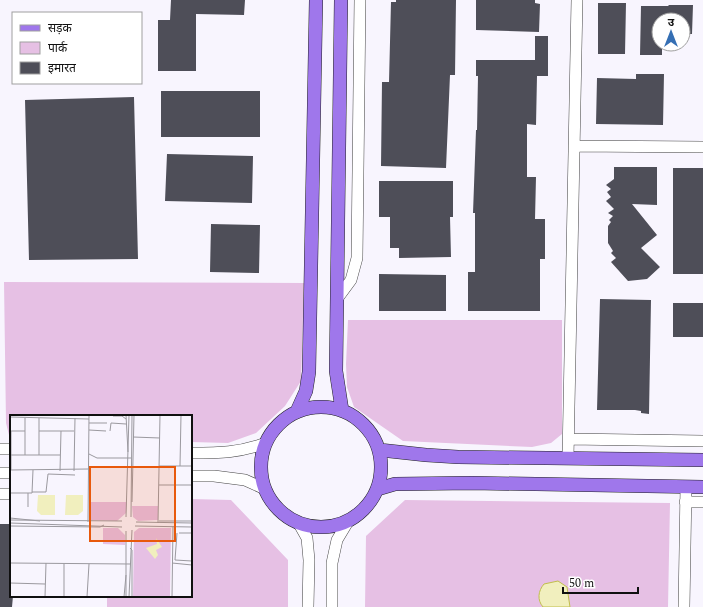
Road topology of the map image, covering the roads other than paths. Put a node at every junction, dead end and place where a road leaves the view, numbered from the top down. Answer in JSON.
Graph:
{"nodes":[{"id":1,"x":316,"y":0,"type":"edge"},
{"id":2,"x":341,"y":0,"type":"edge"},
{"id":3,"x":360,"y":0,"type":"edge"},
{"id":4,"x":577,"y":0,"type":"edge"},
{"id":5,"x":574,"y":146,"type":"junction"},
{"id":6,"x":703,"y":147,"type":"edge"},
{"id":7,"x":337,"y":298,"type":"junction"},
{"id":8,"x":342,"y":410,"type":"junction"},
{"id":9,"x":297,"y":411,"type":"junction"},
{"id":10,"x":569,"y":439,"type":"junction"},
{"id":11,"x":703,"y":441,"type":"edge"},
{"id":12,"x":266,"y":443,"type":"junction"},
{"id":13,"x":380,"y":450,"type":"junction"},
{"id":14,"x":192,"y":453,"type":"edge"},
{"id":15,"x":568,"y":458,"type":"junction"},
{"id":16,"x":703,"y":460,"type":"edge"},
{"id":17,"x":192,"y":476,"type":"edge"},
{"id":18,"x":686,"y":487,"type":"junction"},
{"id":19,"x":703,"y":487,"type":"edge"},
{"id":20,"x":265,"y":489,"type":"junction"},
{"id":21,"x":378,"y":489,"type":"junction"},
{"id":22,"x":685,"y":502,"type":"junction"},
{"id":23,"x":703,"y":502,"type":"edge"},
{"id":24,"x":349,"y":520,"type":"junction"},
{"id":25,"x":298,"y":522,"type":"junction"},
{"id":26,"x":308,"y":607,"type":"edge"},
{"id":27,"x":332,"y":607,"type":"edge"},
{"id":28,"x":684,"y":607,"type":"edge"}],
"edges":[{"from":1,"to":9,"type":"main road"},
{"from":2,"to":7,"type":"main road"},
{"from":3,"to":7,"type":"street"},
{"from":4,"to":5,"type":"street"},
{"from":5,"to":6,"type":"street"},
{"from":5,"to":10,"type":"street"},
{"from":7,"to":8,"type":"main road"},
{"from":8,"to":9,"type":"main road"},
{"from":8,"to":13,"type":"main road"},
{"from":9,"to":12,"type":"main road"},
{"from":10,"to":11,"type":"street"},
{"from":10,"to":15,"type":"street"},
{"from":12,"to":14,"type":"street"},
{"from":12,"to":20,"type":"main road"},
{"from":13,"to":15,"type":"main road"},
{"from":13,"to":21,"type":"main road"},
{"from":15,"to":16,"type":"main road"},
{"from":17,"to":20,"type":"street"},
{"from":18,"to":19,"type":"main road"},
{"from":18,"to":21,"type":"main road"},
{"from":18,"to":22,"type":"street"},
{"from":20,"to":25,"type":"main road"},
{"from":21,"to":24,"type":"main road"},
{"from":22,"to":23,"type":"street"},
{"from":22,"to":28,"type":"street"},
{"from":24,"to":25,"type":"main road"},
{"from":24,"to":27,"type":"street"},
{"from":25,"to":26,"type":"street"}]}
